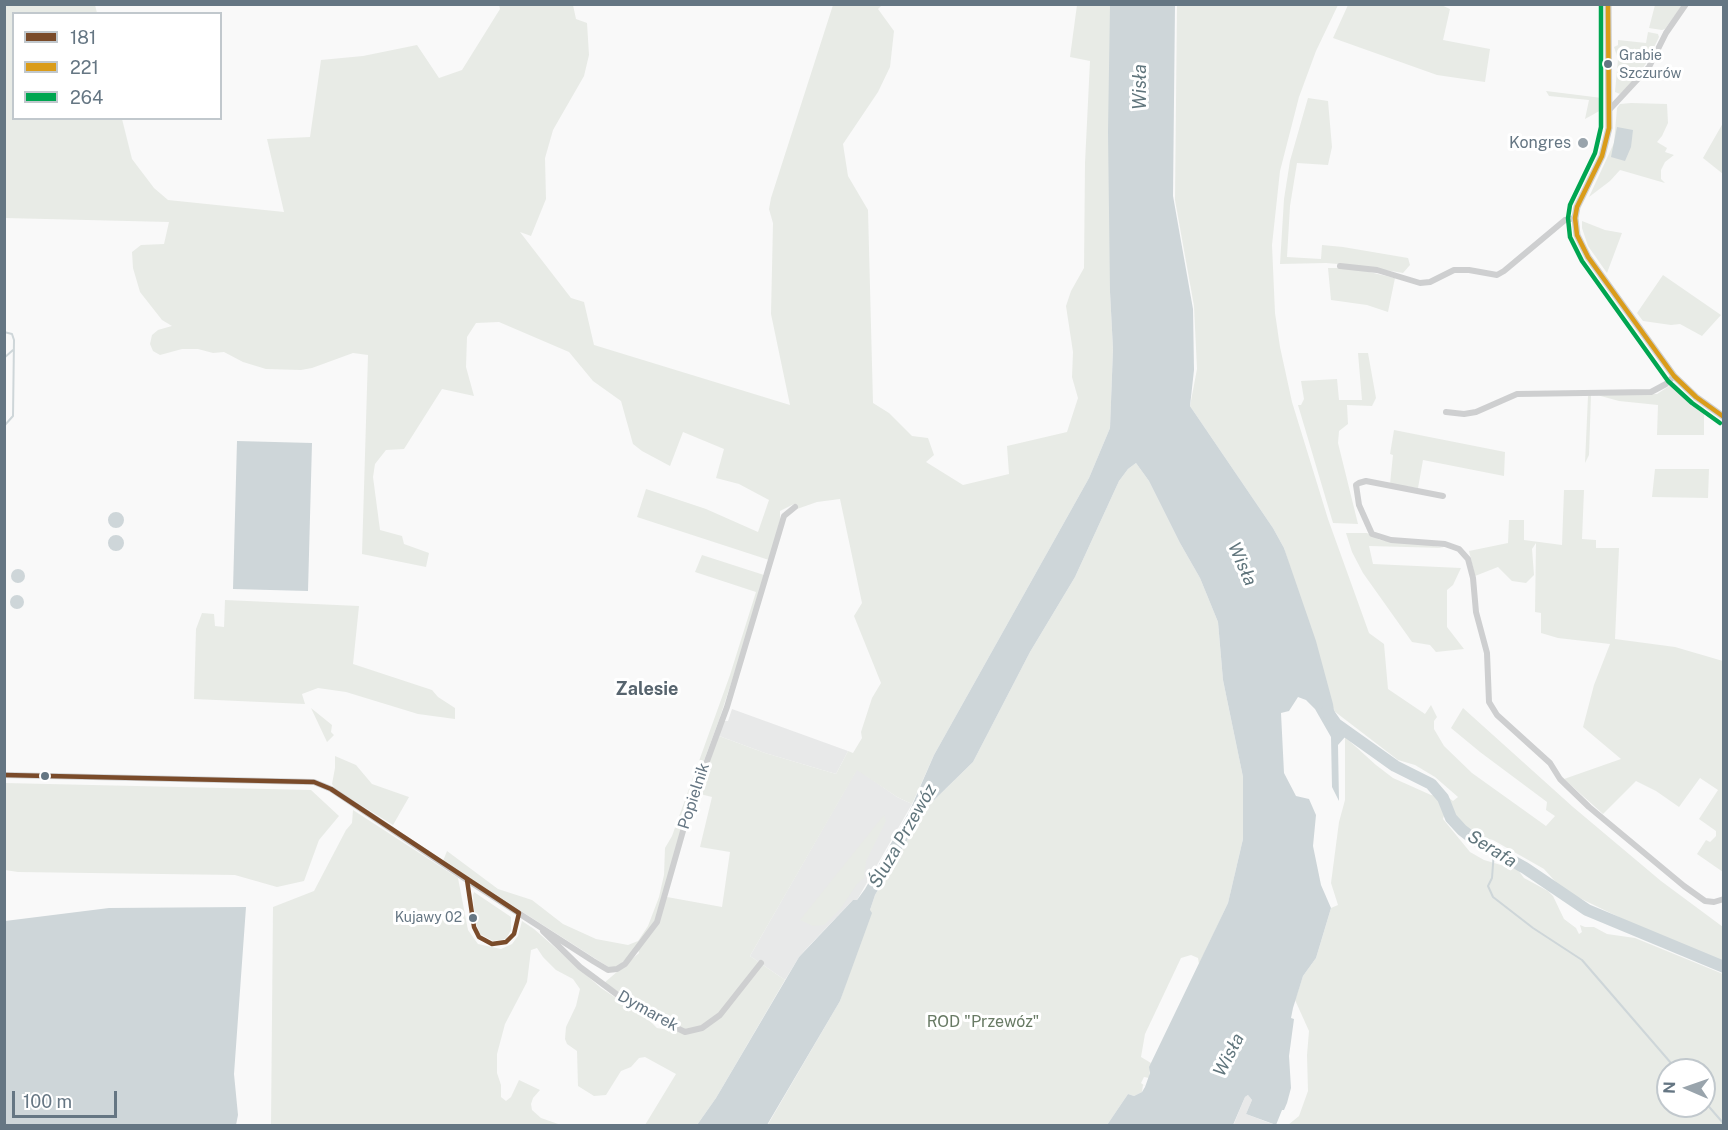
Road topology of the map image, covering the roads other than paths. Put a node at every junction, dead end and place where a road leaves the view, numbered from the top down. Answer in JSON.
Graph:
{"nodes":[{"id":1,"x":1608,"y":4,"type":"edge"},
{"id":2,"x":1686,"y":4,"type":"edge"},
{"id":3,"x":1610,"y":109,"type":"junction"},
{"id":4,"x":1575,"y":218,"type":"junction"},
{"id":5,"x":1340,"y":266,"type":"dead end"},
{"id":6,"x":1674,"y":376,"type":"junction"},
{"id":7,"x":1446,"y":411,"type":"dead end"},
{"id":8,"x":1724,"y":417,"type":"edge"},
{"id":9,"x":1443,"y":496,"type":"dead end"},
{"id":10,"x":795,"y":507,"type":"dead end"},
{"id":11,"x":4,"y":775,"type":"edge"},
{"id":12,"x":1724,"y":899,"type":"edge"},
{"id":13,"x":532,"y":921,"type":"junction"},
{"id":14,"x":761,"y":963,"type":"dead end"}],
"edges":[{"from":1,"to":3,"type":"street"},
{"from":2,"to":3,"type":"street"},
{"from":3,"to":4,"type":"street"},
{"from":4,"to":5,"type":"street"},
{"from":4,"to":6,"type":"street"},
{"from":6,"to":7,"type":"street"},
{"from":6,"to":8,"type":"street"},
{"from":9,"to":12,"type":"street"},
{"from":10,"to":13,"type":"street","name":"Popielnik"},
{"from":11,"to":13,"type":"street","name":"Popielnik"},
{"from":13,"to":14,"type":"street","name":"Dymarek"}]}
